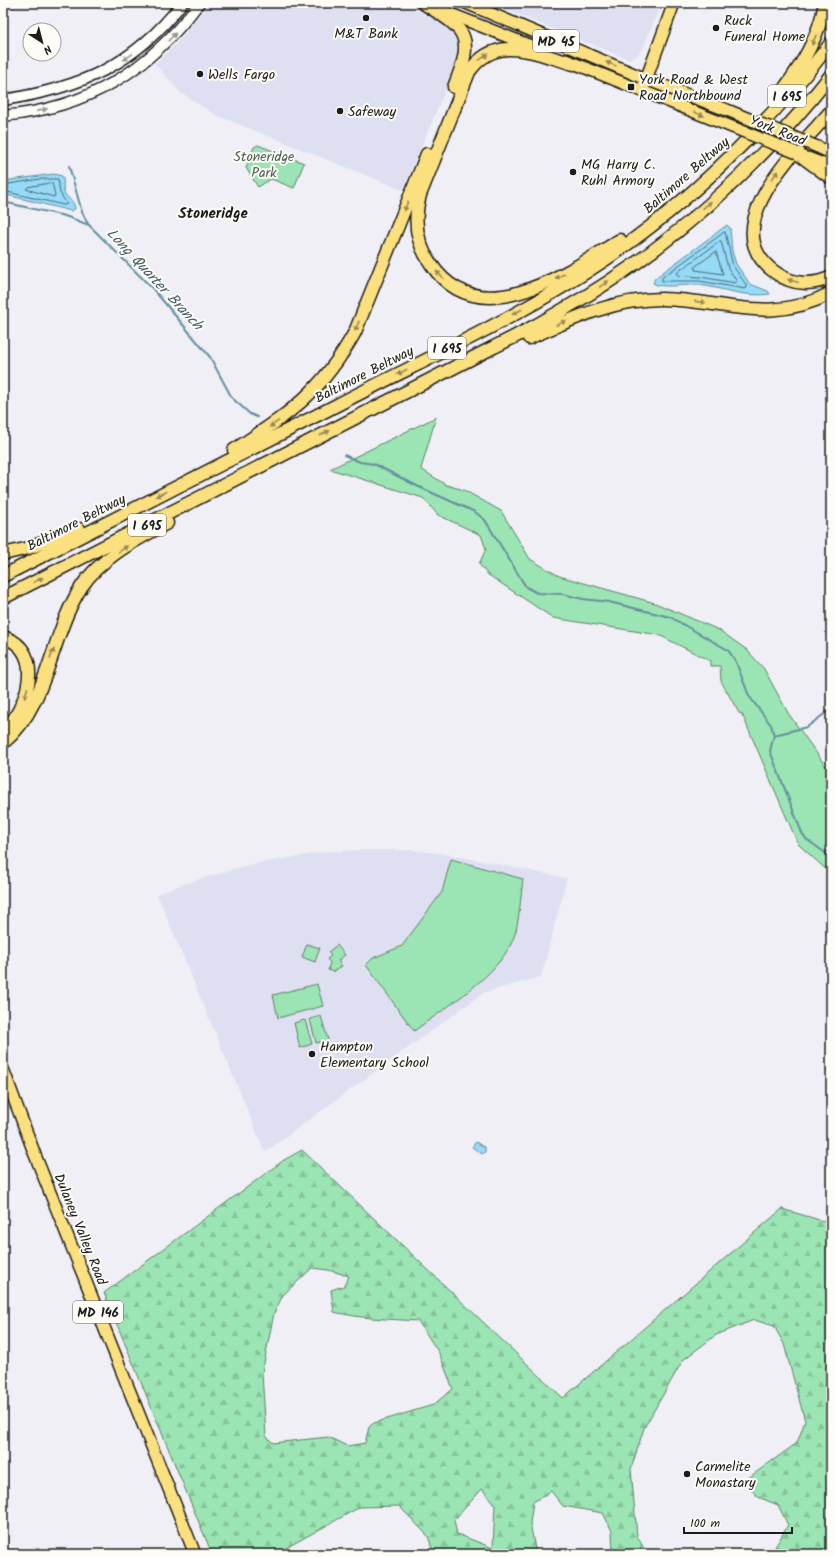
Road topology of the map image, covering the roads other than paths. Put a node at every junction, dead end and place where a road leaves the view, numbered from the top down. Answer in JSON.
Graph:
{"nodes":[{"id":1,"x":182,"y":3,"type":"edge"},
{"id":2,"x":199,"y":3,"type":"edge"},
{"id":3,"x":424,"y":3,"type":"edge"},
{"id":4,"x":466,"y":3,"type":"edge"},
{"id":5,"x":674,"y":3,"type":"edge"},
{"id":6,"x":825,"y":3,"type":"edge"},
{"id":7,"x":176,"y":12,"type":"junction"},
{"id":8,"x":188,"y":17,"type":"junction"},
{"id":9,"x":495,"y":32,"type":"junction"},
{"id":10,"x":559,"y":42,"type":"junction"},
{"id":11,"x":831,"y":43,"type":"edge"},
{"id":12,"x":574,"y":64,"type":"junction"},
{"id":13,"x":831,"y":75,"type":"edge"},
{"id":14,"x":646,"y":79,"type":"junction"},
{"id":15,"x":642,"y":91,"type":"junction"},
{"id":16,"x":3,"y":100,"type":"edge"},
{"id":17,"x":831,"y":111,"type":"edge"},
{"id":18,"x":3,"y":116,"type":"edge"},
{"id":19,"x":741,"y":147,"type":"junction"},
{"id":20,"x":831,"y":153,"type":"edge"},
{"id":21,"x":804,"y":158,"type":"junction"},
{"id":22,"x":831,"y":167,"type":"edge"},
{"id":23,"x":831,"y":178,"type":"edge"},
{"id":24,"x":698,"y":186,"type":"junction"},
{"id":25,"x":831,"y":277,"type":"edge"},
{"id":26,"x":831,"y":293,"type":"edge"},
{"id":27,"x":410,"y":390,"type":"junction"},
{"id":28,"x":290,"y":451,"type":"junction"},
{"id":29,"x":180,"y":485,"type":"junction"},
{"id":30,"x":143,"y":504,"type":"junction"},
{"id":31,"x":3,"y":554,"type":"edge"},
{"id":32,"x":3,"y":576,"type":"edge"},
{"id":33,"x":3,"y":598,"type":"edge"},
{"id":34,"x":3,"y":637,"type":"edge"},
{"id":35,"x":3,"y":732,"type":"edge"},
{"id":36,"x":3,"y":743,"type":"edge"},
{"id":37,"x":3,"y":1069,"type":"edge"},
{"id":38,"x":195,"y":1554,"type":"edge"}],
"edges":[{"from":1,"to":7,"type":"main road"},
{"from":2,"to":8,"type":"main road"},
{"from":3,"to":9,"type":"main road","name":"York Road","number":"MD 45"},
{"from":3,"to":29,"type":"highway","one_way":true},
{"from":4,"to":10,"type":"main road","name":"York Road","number":"MD 45"},
{"from":5,"to":14,"type":"main road"},
{"from":6,"to":19,"type":"highway","one_way":true},
{"from":7,"to":8,"type":"main road"},
{"from":7,"to":16,"type":"main road","one_way":true},
{"from":18,"to":8,"type":"main road","one_way":true},
{"from":9,"to":10,"type":"main road"},
{"from":9,"to":12,"type":"main road","name":"York Road","number":"MD 45"},
{"from":14,"to":10,"type":"main road","name":"York Road","number":"MD 45","one_way":true},
{"from":11,"to":19,"type":"highway","name":"Baltimore Beltway","number":"I 695"},
{"from":12,"to":15,"type":"main road","name":"York Road","number":"MD 45"},
{"from":24,"to":12,"type":"highway","one_way":true},
{"from":27,"to":13,"type":"highway","number":"I 695","one_way":true},
{"from":14,"to":15,"type":"main road"},
{"from":14,"to":20,"type":"main road","name":"York Road","number":"MD 45","bridge":true},
{"from":15,"to":21,"type":"main road","name":"York Road","number":"MD 45","one_way":true,"bridge":true},
{"from":25,"to":17,"type":"highway","one_way":true},
{"from":19,"to":24,"type":"highway","name":"Baltimore Beltway","number":"I 695"},
{"from":21,"to":22,"type":"main road","name":"York Road","number":"MD 45"},
{"from":21,"to":23,"type":"highway"},
{"from":24,"to":29,"type":"highway","name":"Baltimore Beltway","number":"I 695","one_way":true},
{"from":27,"to":26,"type":"highway","one_way":true},
{"from":28,"to":27,"type":"highway","number":"I 695","one_way":true},
{"from":33,"to":28,"type":"highway","number":"I 695","one_way":true},
{"from":36,"to":28,"type":"highway","one_way":true},
{"from":29,"to":30,"type":"highway","name":"Baltimore Beltway","number":"I 695","one_way":true},
{"from":30,"to":31,"type":"highway"},
{"from":30,"to":32,"type":"highway","name":"Baltimore Beltway","number":"I 695"},
{"from":34,"to":35,"type":"highway","one_way":true},
{"from":37,"to":38,"type":"main road","name":"Dulaney Valley Road","number":"MD 146"}]}
